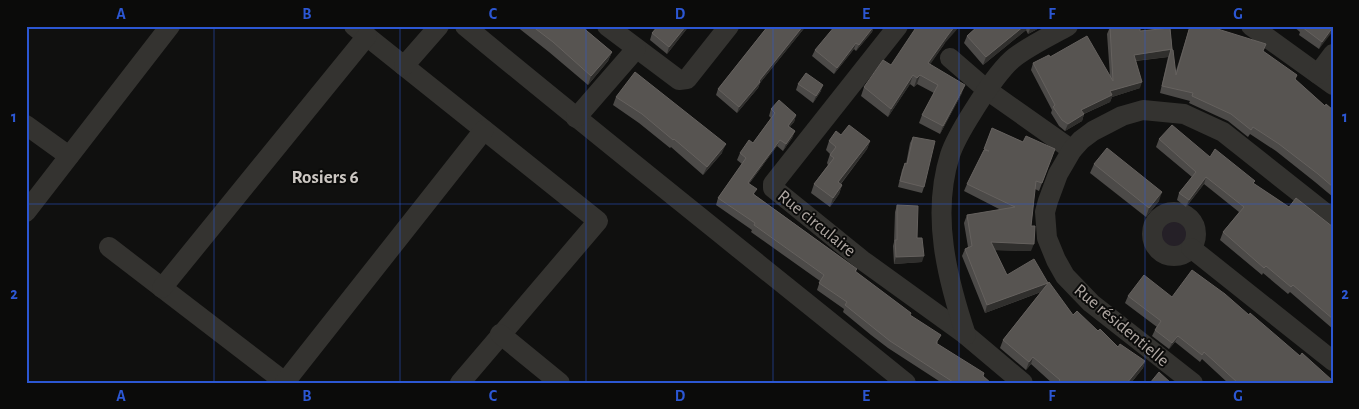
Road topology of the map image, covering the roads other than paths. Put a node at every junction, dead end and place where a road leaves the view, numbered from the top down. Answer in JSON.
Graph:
{"nodes":[{"id":1,"x":170,"y":26,"type":"edge"},
{"id":2,"x":439,"y":26,"type":"edge"},
{"id":3,"x":466,"y":26,"type":"edge"},
{"id":4,"x":608,"y":26,"type":"edge"},
{"id":5,"x":729,"y":26,"type":"edge"},
{"id":6,"x":898,"y":26,"type":"edge"},
{"id":7,"x":1068,"y":26,"type":"edge"},
{"id":8,"x":1252,"y":26,"type":"edge"},
{"id":9,"x":361,"y":31,"type":"edge"},
{"id":10,"x":636,"y":49,"type":"junction"},
{"id":11,"x":1333,"y":54,"type":"edge"},
{"id":12,"x":950,"y":58,"type":"dead end"},
{"id":13,"x":404,"y":66,"type":"junction"},
{"id":14,"x":1325,"y":79,"type":"edge"},
{"id":15,"x":986,"y":90,"type":"junction"},
{"id":16,"x":576,"y":118,"type":"junction"},
{"id":17,"x":26,"y":125,"type":"edge"},
{"id":18,"x":484,"y":130,"type":"junction"},
{"id":19,"x":1072,"y":150,"type":"junction"},
{"id":20,"x":69,"y":156,"type":"junction"},
{"id":21,"x":26,"y":212,"type":"edge"},
{"id":22,"x":1333,"y":219,"type":"edge"},
{"id":23,"x":109,"y":247,"type":"dead end"},
{"id":24,"x":1191,"y":248,"type":"dead end"},
{"id":25,"x":162,"y":288,"type":"junction"},
{"id":26,"x":500,"y":334,"type":"junction"},
{"id":27,"x":966,"y":335,"type":"junction"},
{"id":28,"x":1333,"y":361,"type":"edge"},
{"id":29,"x":285,"y":382,"type":"edge"},
{"id":30,"x":460,"y":383,"type":"edge"},
{"id":31,"x":560,"y":383,"type":"edge"},
{"id":32,"x":906,"y":383,"type":"edge"},
{"id":33,"x":1023,"y":383,"type":"edge"},
{"id":34,"x":1193,"y":383,"type":"edge"}],
"edges":[{"from":1,"to":20,"type":"street"},
{"from":2,"to":13,"type":"street"},
{"from":3,"to":16,"type":"street"},
{"from":4,"to":10,"type":"street"},
{"from":5,"to":10,"type":"street"},
{"from":6,"to":27,"type":"street","name":"Rue circulaire"},
{"from":7,"to":15,"type":"street"},
{"from":8,"to":14,"type":"street"},
{"from":9,"to":13,"type":"street"},
{"from":9,"to":25,"type":"street"},
{"from":10,"to":16,"type":"street"},
{"from":11,"to":14,"type":"street"},
{"from":12,"to":15,"type":"street"},
{"from":13,"to":18,"type":"street"},
{"from":15,"to":19,"type":"street"},
{"from":15,"to":27,"type":"street"},
{"from":16,"to":32,"type":"street"},
{"from":17,"to":20,"type":"street"},
{"from":18,"to":26,"type":"street"},
{"from":18,"to":29,"type":"street"},
{"from":19,"to":22,"type":"street","name":"Rue résidentielle"},
{"from":19,"to":34,"type":"street","name":"Rue résidentielle"},
{"from":20,"to":21,"type":"street"},
{"from":23,"to":25,"type":"street"},
{"from":24,"to":28,"type":"street"},
{"from":25,"to":29,"type":"street"},
{"from":26,"to":30,"type":"street"},
{"from":26,"to":31,"type":"street"},
{"from":27,"to":33,"type":"street","name":"Rue circulaire"}]}
